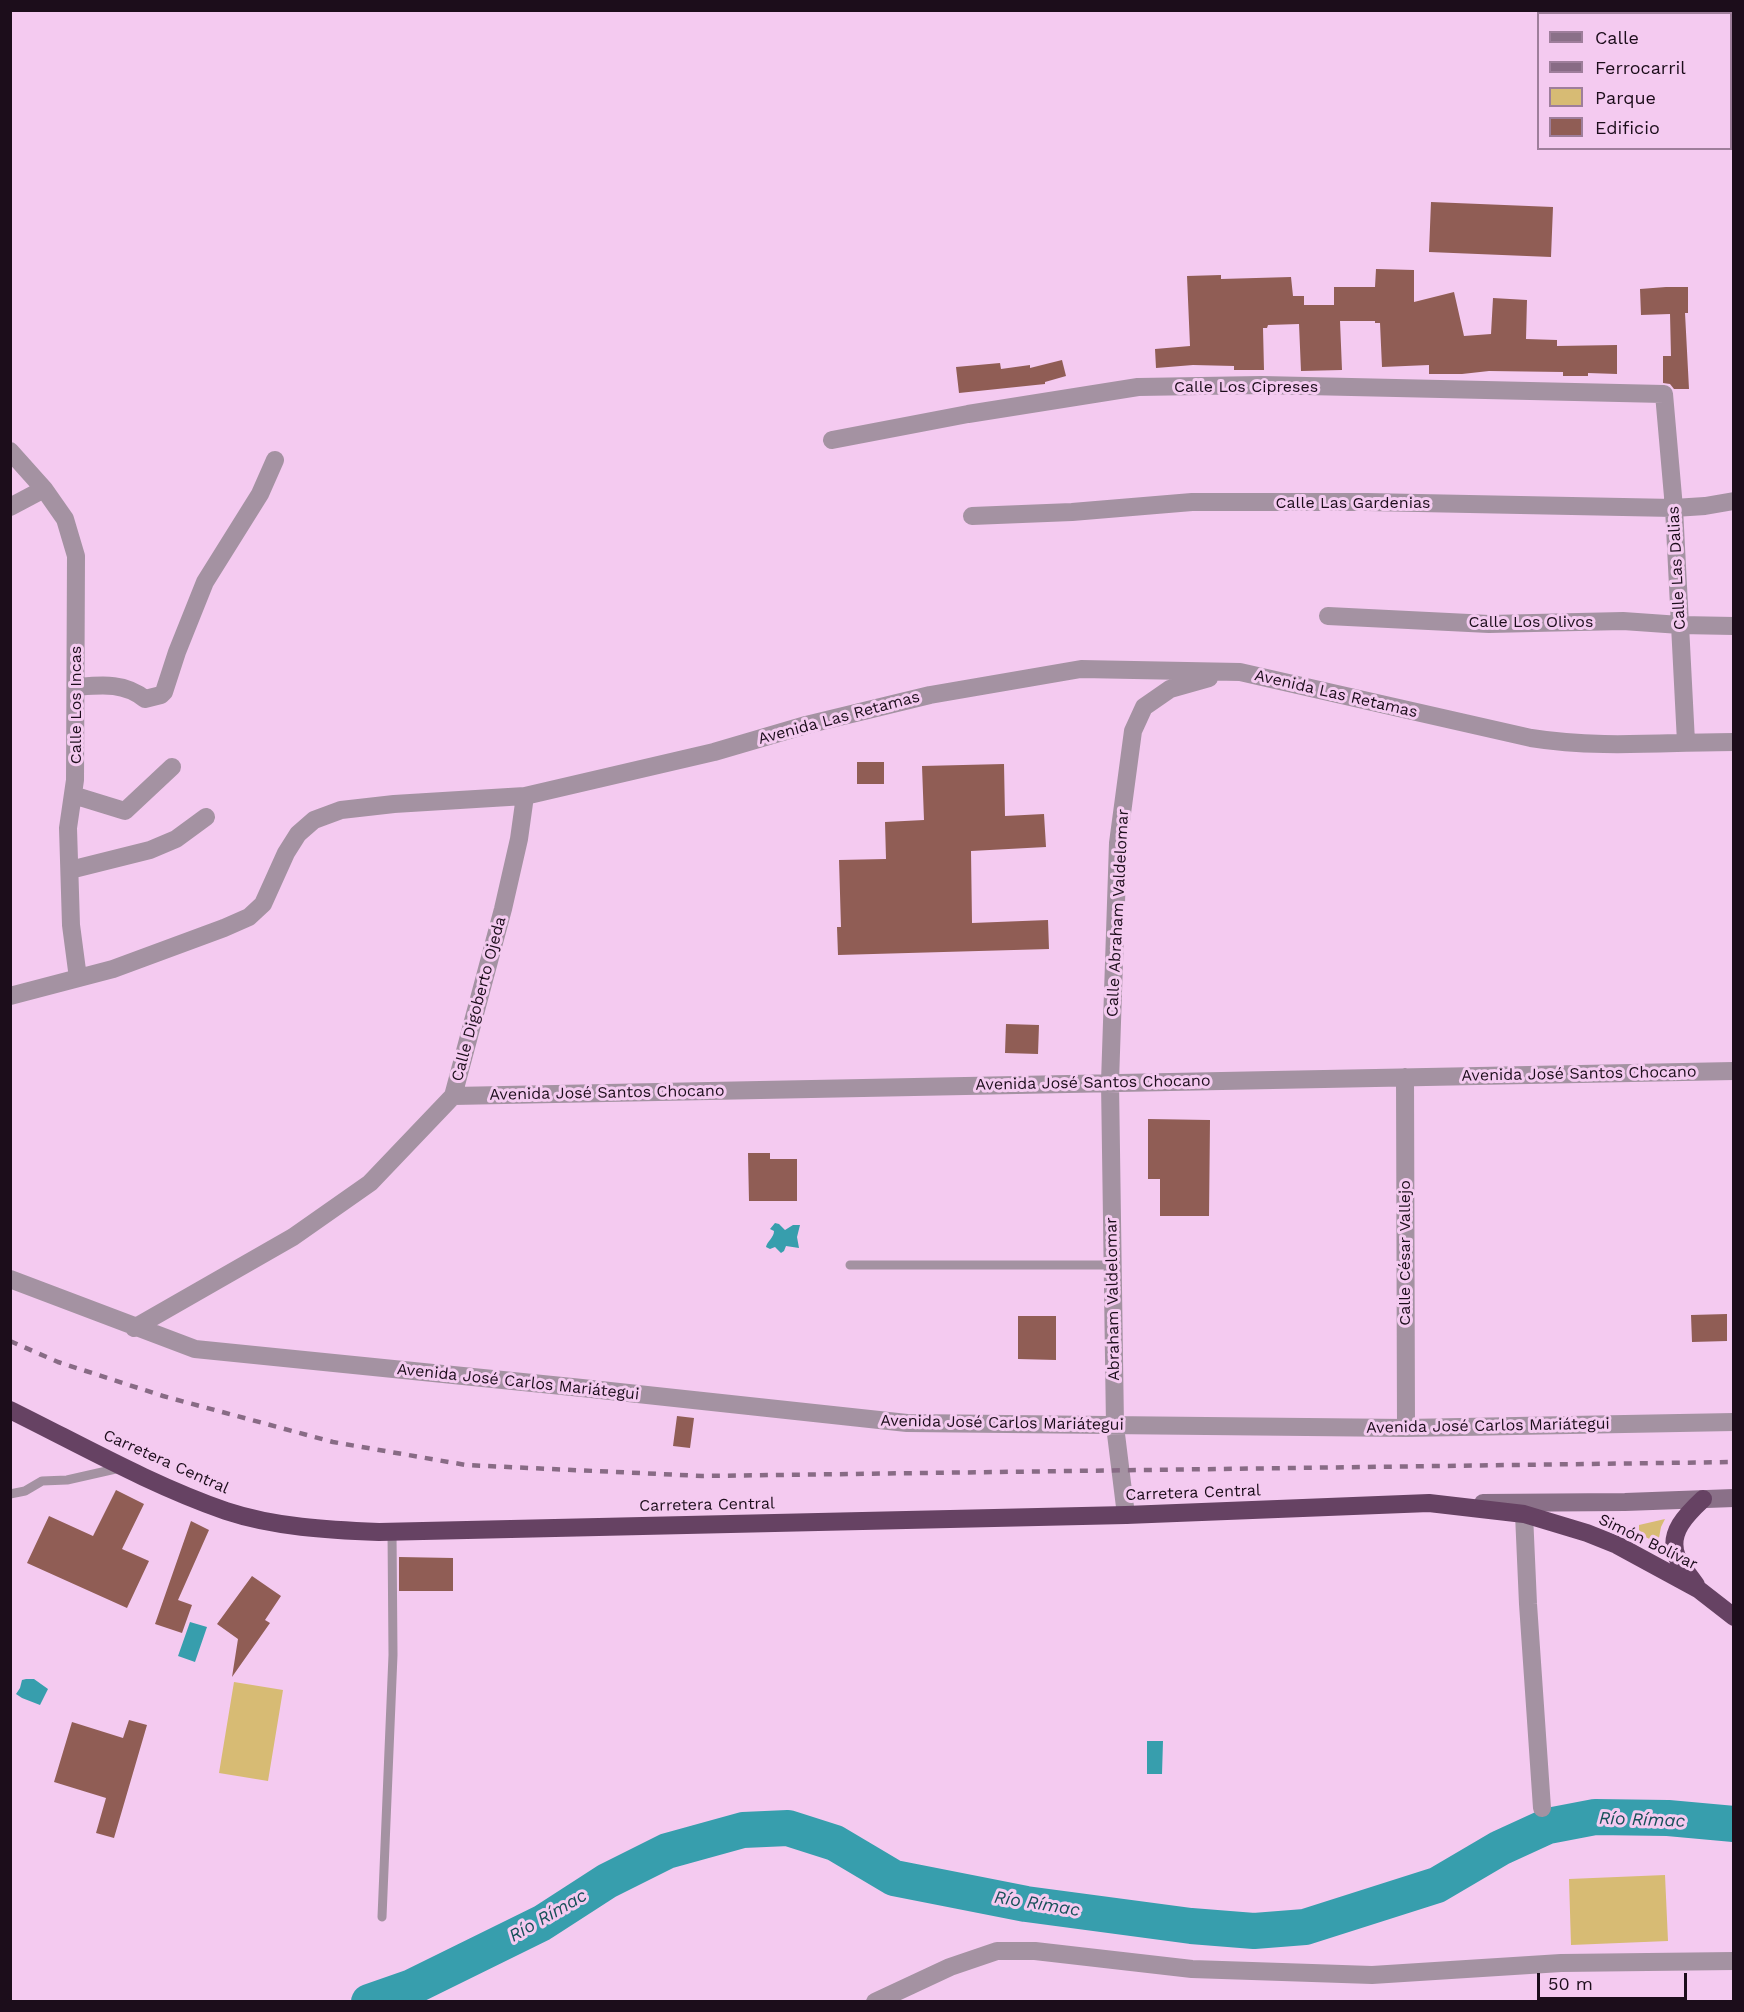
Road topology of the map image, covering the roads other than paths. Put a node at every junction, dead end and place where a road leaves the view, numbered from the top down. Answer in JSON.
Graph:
{"nodes":[{"id":1,"x":1664,"y":394,"type":"joint"},
{"id":2,"x":832,"y":440,"type":"dead end"},
{"id":3,"x":10,"y":451,"type":"edge"},
{"id":4,"x":275,"y":460,"type":"dead end"},
{"id":5,"x":44,"y":489,"type":"junction"},
{"id":6,"x":1734,"y":501,"type":"edge"},
{"id":7,"x":10,"y":507,"type":"edge"},
{"id":8,"x":1674,"y":508,"type":"junction"},
{"id":9,"x":972,"y":516,"type":"dead end"},
{"id":10,"x":1328,"y":616,"type":"dead end"},
{"id":11,"x":1680,"y":626,"type":"junction"},
{"id":12,"x":1734,"y":626,"type":"edge"},
{"id":13,"x":1240,"y":672,"type":"junction"},
{"id":14,"x":76,"y":687,"type":"junction"},
{"id":15,"x":1686,"y":742,"type":"junction"},
{"id":16,"x":1734,"y":742,"type":"edge"},
{"id":17,"x":172,"y":767,"type":"dead end"},
{"id":18,"x":73,"y":795,"type":"junction"},
{"id":19,"x":525,"y":796,"type":"junction"},
{"id":20,"x":206,"y":817,"type":"dead end"},
{"id":21,"x":70,"y":870,"type":"junction"},
{"id":22,"x":78,"y":978,"type":"junction"},
{"id":23,"x":10,"y":996,"type":"edge"},
{"id":24,"x":1734,"y":1071,"type":"edge"},
{"id":25,"x":1404,"y":1077,"type":"junction"},
{"id":26,"x":1110,"y":1082,"type":"junction"},
{"id":27,"x":453,"y":1096,"type":"junction"},
{"id":28,"x":850,"y":1265,"type":"dead end"},
{"id":29,"x":1113,"y":1265,"type":"junction"},
{"id":30,"x":10,"y":1279,"type":"edge"},
{"id":31,"x":135,"y":1328,"type":"junction"},
{"id":32,"x":10,"y":1410,"type":"edge"},
{"id":33,"x":1734,"y":1422,"type":"edge"},
{"id":34,"x":1115,"y":1426,"type":"junction"},
{"id":35,"x":1406,"y":1428,"type":"junction"},
{"id":36,"x":126,"y":1467,"type":"junction"},
{"id":37,"x":10,"y":1494,"type":"edge"},
{"id":38,"x":1734,"y":1498,"type":"edge"},
{"id":39,"x":1703,"y":1499,"type":"junction"},
{"id":40,"x":1429,"y":1503,"type":"junction"},
{"id":41,"x":1524,"y":1514,"type":"junction"},
{"id":42,"x":1126,"y":1515,"type":"junction"},
{"id":43,"x":392,"y":1531,"type":"junction"},
{"id":44,"x":1698,"y":1589,"type":"junction"},
{"id":45,"x":1734,"y":1617,"type":"edge"},
{"id":46,"x":1542,"y":1808,"type":"dead end"},
{"id":47,"x":382,"y":1917,"type":"dead end"},
{"id":48,"x":1734,"y":1961,"type":"edge"},
{"id":49,"x":875,"y":2001,"type":"edge"}],
"edges":[{"from":1,"to":2,"type":"street","name":"Calle Los Cipreses"},
{"from":1,"to":8,"type":"street","name":"Calle Las Dalias"},
{"from":3,"to":5,"type":"street","name":"Calle Los Incas"},
{"from":4,"to":14,"type":"street"},
{"from":5,"to":7,"type":"street"},
{"from":5,"to":14,"type":"street","name":"Calle Los Incas"},
{"from":6,"to":8,"type":"street","name":"Calle Las Gardenias"},
{"from":8,"to":9,"type":"street","name":"Calle Las Gardenias"},
{"from":8,"to":11,"type":"street","name":"Calle Las Dalias"},
{"from":10,"to":11,"type":"street","name":"Calle Los Olivos"},
{"from":11,"to":12,"type":"street","name":"Calle Los Olivos"},
{"from":11,"to":15,"type":"street","name":"Calle Las Dalias"},
{"from":13,"to":15,"type":"street","name":"Avenida Las Retamas"},
{"from":13,"to":19,"type":"street","name":"Avenida Las Retamas"},
{"from":13,"to":26,"type":"street","name":"Calle Abraham Valdelomar"},
{"from":14,"to":18,"type":"street","name":"Calle Los Incas"},
{"from":15,"to":16,"type":"street","name":"Avenida Las Retamas"},
{"from":17,"to":18,"type":"street"},
{"from":18,"to":21,"type":"street","name":"Calle Los Incas"},
{"from":19,"to":22,"type":"street","name":"Avenida Las Retamas"},
{"from":19,"to":27,"type":"street","name":"Calle Digoberto Ojeda"},
{"from":20,"to":21,"type":"street"},
{"from":21,"to":22,"type":"street","name":"Calle Los Incas"},
{"from":22,"to":23,"type":"street","name":"Avenida Las Retamas"},
{"from":24,"to":25,"type":"street","name":"Avenida José Santos Chocano"},
{"from":25,"to":26,"type":"street","name":"Avenida José Santos Chocano"},
{"from":25,"to":35,"type":"street","name":"Calle César Vallejo"},
{"from":26,"to":27,"type":"street","name":"Avenida José Santos Chocano"},
{"from":26,"to":29,"type":"street","name":"Abraham Valdelomar"},
{"from":27,"to":31,"type":"street","name":"Calle Digoberto Ojeda"},
{"from":28,"to":29,"type":"lane"},
{"from":29,"to":34,"type":"street","name":"Abraham Valdelomar"},
{"from":30,"to":31,"type":"street","name":"Avenida José Carlos Mariátegui"},
{"from":31,"to":34,"type":"street","name":"Avenida José Carlos Mariátegui"},
{"from":32,"to":36,"type":"highway","name":"Carretera Central"},
{"from":33,"to":35,"type":"street","name":"Avenida José Carlos Mariátegui"},
{"from":34,"to":35,"type":"street","name":"Avenida José Carlos Mariátegui"},
{"from":34,"to":42,"type":"street","name":"Abraham Valdelomar"},
{"from":36,"to":37,"type":"lane"},
{"from":36,"to":43,"type":"highway","name":"Carretera Central"},
{"from":38,"to":39,"type":"street"},
{"from":39,"to":40,"type":"street"},
{"from":39,"to":44,"type":"highway"},
{"from":40,"to":41,"type":"highway","name":"Simón Bolívar"},
{"from":40,"to":42,"type":"highway","name":"Carretera Central"},
{"from":41,"to":44,"type":"highway","name":"Simón Bolívar"},
{"from":41,"to":46,"type":"street"},
{"from":42,"to":43,"type":"highway","name":"Carretera Central"},
{"from":43,"to":47,"type":"lane"},
{"from":44,"to":45,"type":"highway","name":"Simón Bolívar"},
{"from":48,"to":49,"type":"street"}]}
